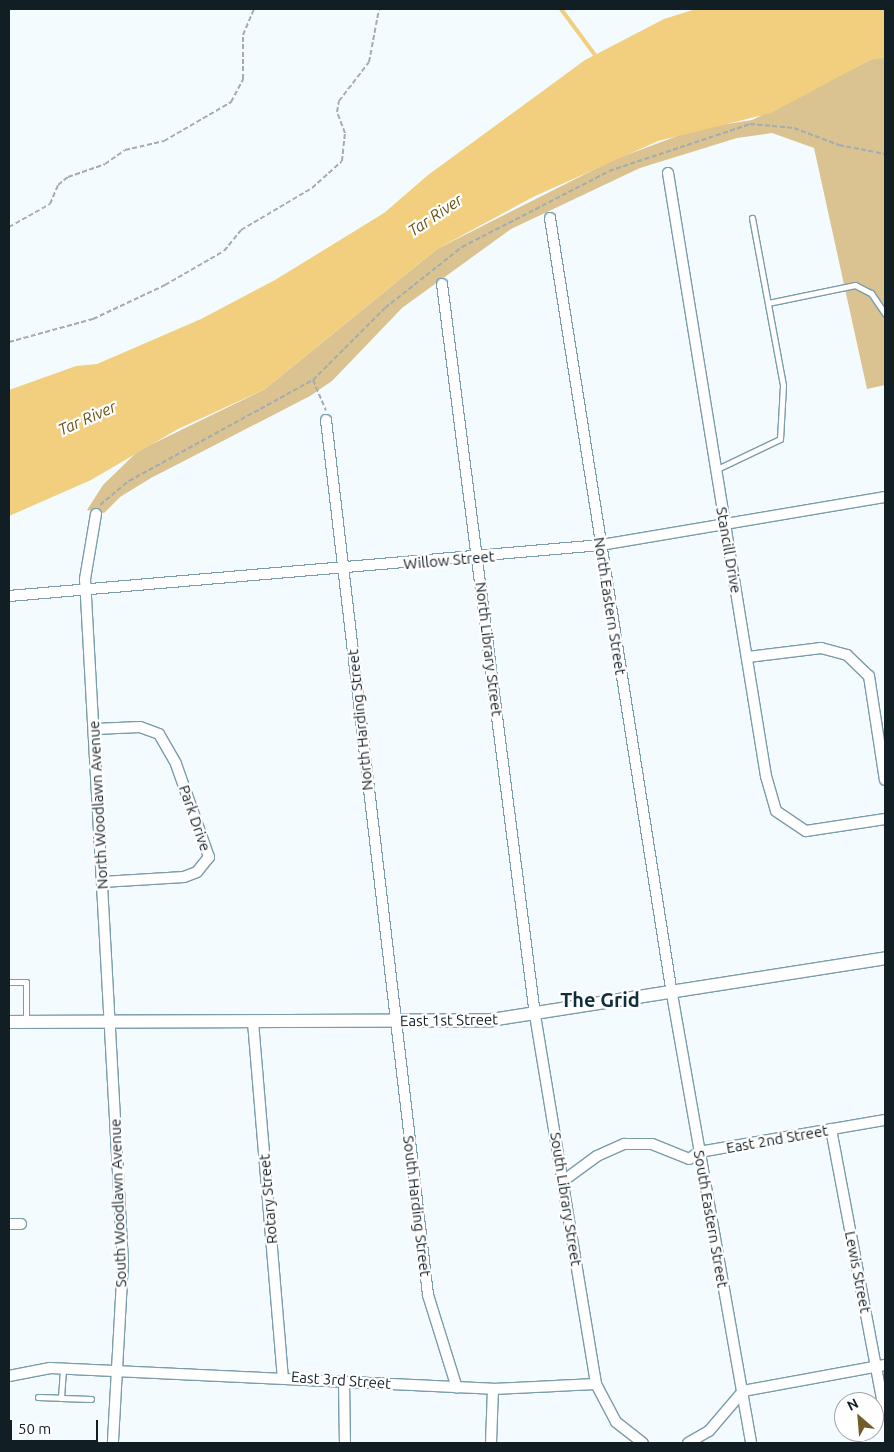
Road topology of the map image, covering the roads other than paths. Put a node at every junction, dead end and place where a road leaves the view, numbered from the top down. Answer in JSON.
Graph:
{"nodes":[{"id":1,"x":668,"y":173,"type":"dead end"},
{"id":2,"x":550,"y":218,"type":"dead end"},
{"id":3,"x":752,"y":218,"type":"dead end"},
{"id":4,"x":442,"y":284,"type":"dead end"},
{"id":5,"x":768,"y":303,"type":"junction"},
{"id":6,"x":885,"y":314,"type":"edge"},
{"id":7,"x":326,"y":420,"type":"road end"},
{"id":8,"x":714,"y":470,"type":"junction"},
{"id":9,"x":885,"y":497,"type":"edge"},
{"id":10,"x":96,"y":514,"type":"road end"},
{"id":11,"x":725,"y":524,"type":"junction"},
{"id":12,"x":601,"y":545,"type":"junction"},
{"id":13,"x":478,"y":558,"type":"junction"},
{"id":14,"x":343,"y":568,"type":"junction"},
{"id":15,"x":86,"y":588,"type":"junction"},
{"id":16,"x":9,"y":596,"type":"edge"},
{"id":17,"x":748,"y":657,"type":"junction"},
{"id":18,"x":95,"y":729,"type":"junction"},
{"id":19,"x":885,"y":780,"type":"edge"},
{"id":20,"x":885,"y":819,"type":"edge"},
{"id":21,"x":102,"y":882,"type":"junction"},
{"id":22,"x":885,"y":958,"type":"edge"},
{"id":23,"x":9,"y":982,"type":"edge"},
{"id":24,"x":672,"y":994,"type":"junction"},
{"id":25,"x":535,"y":1015,"type":"junction"},
{"id":26,"x":393,"y":1021,"type":"junction"},
{"id":27,"x":9,"y":1022,"type":"edge"},
{"id":28,"x":26,"y":1022,"type":"junction"},
{"id":29,"x":109,"y":1022,"type":"junction"},
{"id":30,"x":253,"y":1022,"type":"junction"},
{"id":31,"x":885,"y":1120,"type":"edge"},
{"id":32,"x":831,"y":1130,"type":"junction"},
{"id":33,"x":698,"y":1152,"type":"junction"},
{"id":34,"x":563,"y":1181,"type":"junction"},
{"id":35,"x":9,"y":1224,"type":"edge"},
{"id":36,"x":21,"y":1224,"type":"dead end"},
{"id":37,"x":880,"y":1366,"type":"edge"},
{"id":38,"x":63,"y":1368,"type":"junction"},
{"id":39,"x":117,"y":1371,"type":"junction"},
{"id":40,"x":9,"y":1376,"type":"edge"},
{"id":41,"x":284,"y":1376,"type":"junction"},
{"id":42,"x":344,"y":1381,"type":"junction"},
{"id":43,"x":596,"y":1384,"type":"junction"},
{"id":44,"x":457,"y":1388,"type":"junction"},
{"id":45,"x":493,"y":1390,"type":"junction"},
{"id":46,"x":743,"y":1392,"type":"junction"},
{"id":47,"x":38,"y":1397,"type":"dead end"},
{"id":48,"x":61,"y":1398,"type":"junction"},
{"id":49,"x":91,"y":1399,"type":"dead end"},
{"id":50,"x":885,"y":1415,"type":"edge"},
{"id":51,"x":113,"y":1443,"type":"edge"},
{"id":52,"x":345,"y":1443,"type":"edge"},
{"id":53,"x":491,"y":1443,"type":"edge"},
{"id":54,"x":642,"y":1443,"type":"edge"},
{"id":55,"x":688,"y":1443,"type":"edge"},
{"id":56,"x":751,"y":1443,"type":"edge"}],
"edges":[{"from":1,"to":8,"type":"street","name":"Stancill Drive"},
{"from":2,"to":12,"type":"street","name":"North Eastern Street"},
{"from":3,"to":5,"type":"lane"},
{"from":4,"to":13,"type":"street","name":"North Library Street"},
{"from":5,"to":6,"type":"lane"},
{"from":5,"to":8,"type":"lane"},
{"from":7,"to":14,"type":"street","name":"North Harding Street"},
{"from":8,"to":11,"type":"street","name":"Stancill Drive"},
{"from":9,"to":11,"type":"street","name":"Willow Street"},
{"from":10,"to":15,"type":"street","name":"North Woodlawn Avenue"},
{"from":11,"to":12,"type":"street","name":"Willow Street"},
{"from":11,"to":17,"type":"street","name":"Stancill Drive"},
{"from":12,"to":13,"type":"street","name":"Willow Street"},
{"from":12,"to":24,"type":"street","name":"North Eastern Street"},
{"from":13,"to":14,"type":"street","name":"Willow Street"},
{"from":13,"to":25,"type":"street","name":"North Library Street"},
{"from":14,"to":15,"type":"street","name":"Willow Street"},
{"from":14,"to":26,"type":"street","name":"North Harding Street"},
{"from":15,"to":16,"type":"street","name":"Willow Street"},
{"from":15,"to":18,"type":"street","name":"North Woodlawn Avenue"},
{"from":17,"to":19,"type":"street"},
{"from":17,"to":20,"type":"street","name":"Stancill Drive"},
{"from":18,"to":21,"type":"street","name":"North Woodlawn Avenue"},
{"from":18,"to":21,"type":"street","name":"Park Drive"},
{"from":21,"to":29,"type":"street","name":"North Woodlawn Avenue"},
{"from":22,"to":24,"type":"street","name":"East 1st Street"},
{"from":23,"to":28,"type":"lane"},
{"from":24,"to":25,"type":"street","name":"East 1st Street"},
{"from":24,"to":33,"type":"street","name":"South Eastern Street"},
{"from":25,"to":26,"type":"street","name":"East 1st Street"},
{"from":25,"to":34,"type":"street","name":"South Library Street"},
{"from":26,"to":30,"type":"street","name":"East 1st Street"},
{"from":26,"to":44,"type":"street","name":"South Harding Street"},
{"from":27,"to":28,"type":"street","name":"East 1st Street"},
{"from":28,"to":29,"type":"street","name":"East 1st Street"},
{"from":29,"to":30,"type":"street","name":"East 1st Street"},
{"from":29,"to":39,"type":"street","name":"South Woodlawn Avenue"},
{"from":30,"to":41,"type":"street","name":"Rotary Street"},
{"from":31,"to":32,"type":"street","name":"East 2nd Street"},
{"from":32,"to":33,"type":"street","name":"East 2nd Street"},
{"from":32,"to":37,"type":"street","name":"Lewis Street"},
{"from":33,"to":34,"type":"street","name":"East 2nd Street"},
{"from":33,"to":46,"type":"street","name":"South Eastern Street"},
{"from":34,"to":43,"type":"street","name":"South Library Street"},
{"from":35,"to":36,"type":"street"},
{"from":37,"to":46,"type":"street"},
{"from":37,"to":50,"type":"street","name":"Lewis Street"},
{"from":38,"to":39,"type":"street","name":"East 3rd Street"},
{"from":38,"to":40,"type":"street","name":"East 3rd Street"},
{"from":38,"to":48,"type":"lane"},
{"from":39,"to":41,"type":"street","name":"East 3rd Street"},
{"from":39,"to":51,"type":"street","name":"South Woodlawn Avenue"},
{"from":41,"to":42,"type":"street","name":"East 3rd Street"},
{"from":42,"to":44,"type":"street","name":"East 3rd Street"},
{"from":42,"to":52,"type":"street"},
{"from":43,"to":45,"type":"street","name":"East 3rd Street"},
{"from":43,"to":54,"type":"street"},
{"from":44,"to":45,"type":"street","name":"East 3rd Street"},
{"from":45,"to":53,"type":"street"},
{"from":46,"to":55,"type":"street"},
{"from":46,"to":56,"type":"street","name":"South Eastern Street"},
{"from":47,"to":48,"type":"lane"},
{"from":48,"to":49,"type":"lane"}]}
